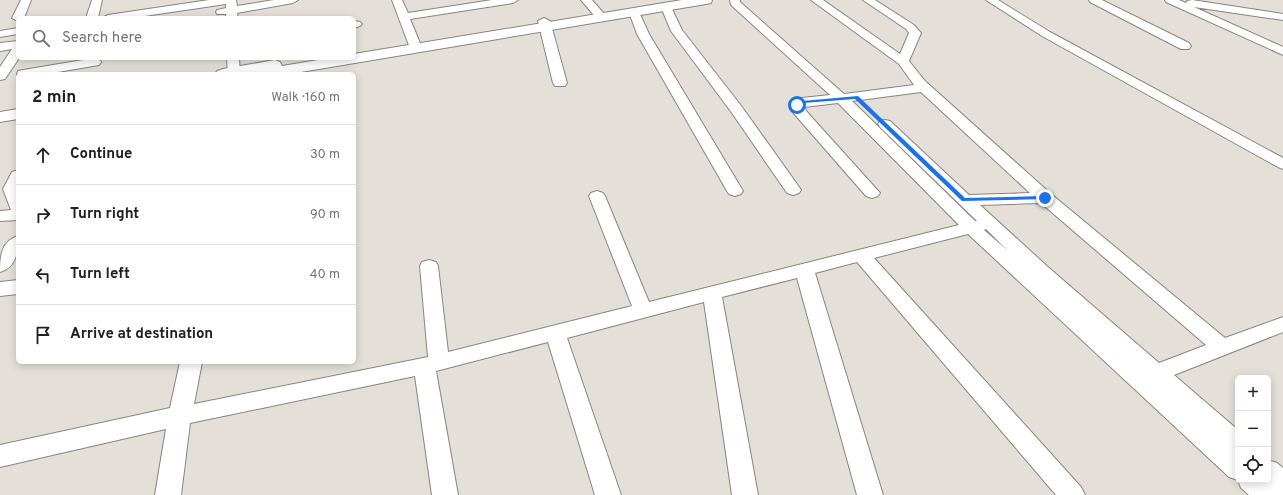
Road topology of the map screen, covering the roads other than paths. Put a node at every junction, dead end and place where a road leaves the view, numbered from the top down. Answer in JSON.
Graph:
{"nodes":[{"id":1,"x":26,"y":0,"type":"edge"},
{"id":2,"x":98,"y":0,"type":"edge"},
{"id":3,"x":151,"y":0,"type":"edge"},
{"id":4,"x":293,"y":0,"type":"edge"},
{"id":5,"x":397,"y":0,"type":"edge"},
{"id":6,"x":513,"y":0,"type":"edge"},
{"id":7,"x":586,"y":0,"type":"edge"},
{"id":8,"x":706,"y":0,"type":"edge"},
{"id":9,"x":735,"y":0,"type":"edge"},
{"id":10,"x":743,"y":0,"type":"edge"},
{"id":11,"x":816,"y":0,"type":"edge"},
{"id":12,"x":868,"y":0,"type":"edge"},
{"id":13,"x":991,"y":0,"type":"edge"},
{"id":14,"x":1094,"y":0,"type":"edge"},
{"id":15,"x":1170,"y":0,"type":"edge"},
{"id":16,"x":278,"y":1,"type":"edge"},
{"id":17,"x":667,"y":3,"type":"edge"},
{"id":18,"x":1233,"y":5,"type":"edge"},
{"id":19,"x":232,"y":9,"type":"edge"},
{"id":20,"x":152,"y":11,"type":"junction"},
{"id":21,"x":634,"y":12,"type":"junction"},
{"id":22,"x":599,"y":15,"type":"junction"},
{"id":23,"x":19,"y":16,"type":"edge"},
{"id":24,"x":93,"y":16,"type":"edge"},
{"id":25,"x":121,"y":16,"type":"edge"},
{"id":26,"x":193,"y":16,"type":"edge"},
{"id":27,"x":403,"y":17,"type":"junction"},
{"id":28,"x":1283,"y":18,"type":"edge"},
{"id":29,"x":545,"y":24,"type":"junction"},
{"id":30,"x":15,"y":32,"type":"edge"},
{"id":31,"x":0,"y":34,"type":"edge"},
{"id":32,"x":16,"y":45,"type":"edge"},
{"id":33,"x":415,"y":45,"type":"junction"},
{"id":34,"x":1185,"y":46,"type":"dead end"},
{"id":35,"x":0,"y":48,"type":"edge"},
{"id":36,"x":1283,"y":51,"type":"edge"},
{"id":37,"x":356,"y":52,"type":"edge"},
{"id":38,"x":16,"y":53,"type":"edge"},
{"id":39,"x":356,"y":56,"type":"edge"},
{"id":40,"x":305,"y":60,"type":"edge"},
{"id":41,"x":335,"y":60,"type":"edge"},
{"id":42,"x":903,"y":61,"type":"junction"},
{"id":43,"x":95,"y":62,"type":"dead end"},
{"id":44,"x":75,"y":66,"type":"edge"},
{"id":45,"x":231,"y":70,"type":"edge"},
{"id":46,"x":36,"y":72,"type":"edge"},
{"id":47,"x":272,"y":72,"type":"edge"},
{"id":48,"x":16,"y":75,"type":"edge"},
{"id":49,"x":0,"y":77,"type":"edge"},
{"id":50,"x":560,"y":83,"type":"dead end"},
{"id":51,"x":925,"y":88,"type":"junction"},
{"id":52,"x":849,"y":98,"type":"junction"},
{"id":53,"x":16,"y":108,"type":"edge"},
{"id":54,"x":0,"y":111,"type":"edge"},
{"id":55,"x":16,"y":114,"type":"edge"},
{"id":56,"x":0,"y":117,"type":"edge"},
{"id":57,"x":1283,"y":164,"type":"edge"},
{"id":58,"x":16,"y":179,"type":"edge"},
{"id":59,"x":793,"y":190,"type":"dead end"},
{"id":60,"x":735,"y":191,"type":"dead end"},
{"id":61,"x":872,"y":193,"type":"dead end"},
{"id":62,"x":597,"y":196,"type":"dead end"},
{"id":63,"x":1045,"y":198,"type":"junction"},
{"id":64,"x":964,"y":200,"type":"junction"},
{"id":65,"x":16,"y":203,"type":"edge"},
{"id":66,"x":16,"y":215,"type":"edge"},
{"id":67,"x":0,"y":216,"type":"edge"},
{"id":68,"x":980,"y":225,"type":"junction"},
{"id":69,"x":16,"y":245,"type":"edge"},
{"id":70,"x":861,"y":255,"type":"junction"},
{"id":71,"x":0,"y":266,"type":"edge"},
{"id":72,"x":429,"y":266,"type":"dead end"},
{"id":73,"x":804,"y":269,"type":"junction"},
{"id":74,"x":16,"y":287,"type":"edge"},
{"id":75,"x":0,"y":289,"type":"edge"},
{"id":76,"x":712,"y":293,"type":"junction"},
{"id":77,"x":642,"y":310,"type":"junction"},
{"id":78,"x":1282,"y":324,"type":"edge"},
{"id":79,"x":555,"y":333,"type":"junction"},
{"id":80,"x":1222,"y":348,"type":"junction"},
{"id":81,"x":191,"y":364,"type":"edge"},
{"id":82,"x":432,"y":365,"type":"junction"},
{"id":83,"x":1147,"y":377,"type":"junction"},
{"id":84,"x":180,"y":416,"type":"junction"},
{"id":85,"x":1235,"y":442,"type":"edge"},
{"id":86,"x":0,"y":456,"type":"edge"},
{"id":87,"x":1235,"y":466,"type":"edge"},
{"id":88,"x":1271,"y":474,"type":"edge"},
{"id":89,"x":1253,"y":483,"type":"edge"},
{"id":90,"x":1283,"y":484,"type":"edge"},
{"id":91,"x":168,"y":495,"type":"edge"},
{"id":92,"x":445,"y":495,"type":"edge"},
{"id":93,"x":608,"y":495,"type":"edge"},
{"id":94,"x":745,"y":495,"type":"edge"},
{"id":95,"x":870,"y":495,"type":"edge"},
{"id":96,"x":1072,"y":495,"type":"edge"},
{"id":97,"x":1267,"y":495,"type":"edge"}],
"edges":[{"from":1,"to":23,"type":"street"},
{"from":2,"to":24,"type":"street"},
{"from":3,"to":20,"type":"street"},
{"from":4,"to":16,"type":"street"},
{"from":5,"to":27,"type":"street"},
{"from":6,"to":27,"type":"street"},
{"from":7,"to":22,"type":"street"},
{"from":8,"to":17,"type":"main road"},
{"from":9,"to":52,"type":"street"},
{"from":10,"to":52,"type":"street"},
{"from":11,"to":42,"type":"street"},
{"from":12,"to":42,"type":"street"},
{"from":13,"to":57,"type":"street"},
{"from":14,"to":34,"type":"street"},
{"from":15,"to":18,"type":"street"},
{"from":15,"to":36,"type":"street"},
{"from":16,"to":19,"type":"street"},
{"from":17,"to":21,"type":"main road"},
{"from":17,"to":22,"type":"main road"},
{"from":17,"to":59,"type":"street"},
{"from":18,"to":28,"type":"street"},
{"from":19,"to":20,"type":"street"},
{"from":19,"to":26,"type":"street"},
{"from":20,"to":25,"type":"street"},
{"from":21,"to":22,"type":"main road"},
{"from":21,"to":60,"type":"street"},
{"from":22,"to":29,"type":"main road"},
{"from":27,"to":33,"type":"street"},
{"from":29,"to":33,"type":"main road"},
{"from":29,"to":50,"type":"street"},
{"from":30,"to":31,"type":"street"},
{"from":32,"to":35,"type":"street"},
{"from":33,"to":37,"type":"main road"},
{"from":33,"to":39,"type":"main road"},
{"from":38,"to":49,"type":"street"},
{"from":40,"to":45,"type":"main road"},
{"from":41,"to":47,"type":"main road"},
{"from":42,"to":51,"type":"street"},
{"from":43,"to":44,"type":"street"},
{"from":44,"to":46,"type":"street"},
{"from":48,"to":49,"type":"street"},
{"from":51,"to":52,"type":"street"},
{"from":51,"to":63,"type":"street"},
{"from":52,"to":61,"type":"street"},
{"from":52,"to":64,"type":"street"},
{"from":52,"to":68,"type":"street"},
{"from":53,"to":54,"type":"main road"},
{"from":55,"to":56,"type":"main road"},
{"from":58,"to":65,"type":"street"},
{"from":62,"to":77,"type":"street"},
{"from":63,"to":64,"type":"street"},
{"from":63,"to":80,"type":"street"},
{"from":64,"to":68,"type":"street"},
{"from":66,"to":67,"type":"street"},
{"from":68,"to":70,"type":"street"},
{"from":68,"to":83,"type":"street"},
{"from":69,"to":71,"type":"street"},
{"from":70,"to":73,"type":"street"},
{"from":70,"to":96,"type":"street"},
{"from":72,"to":82,"type":"street"},
{"from":73,"to":76,"type":"street"},
{"from":73,"to":95,"type":"street"},
{"from":74,"to":75,"type":"street"},
{"from":76,"to":77,"type":"street"},
{"from":76,"to":94,"type":"street"},
{"from":77,"to":79,"type":"street"},
{"from":78,"to":80,"type":"street"},
{"from":79,"to":82,"type":"street"},
{"from":79,"to":93,"type":"street"},
{"from":80,"to":83,"type":"street"},
{"from":81,"to":84,"type":"street"},
{"from":82,"to":84,"type":"street"},
{"from":82,"to":92,"type":"street"},
{"from":83,"to":85,"type":"street"},
{"from":83,"to":87,"type":"street"},
{"from":84,"to":86,"type":"street"},
{"from":84,"to":91,"type":"street"},
{"from":88,"to":90,"type":"street"},
{"from":89,"to":97,"type":"street"}]}
